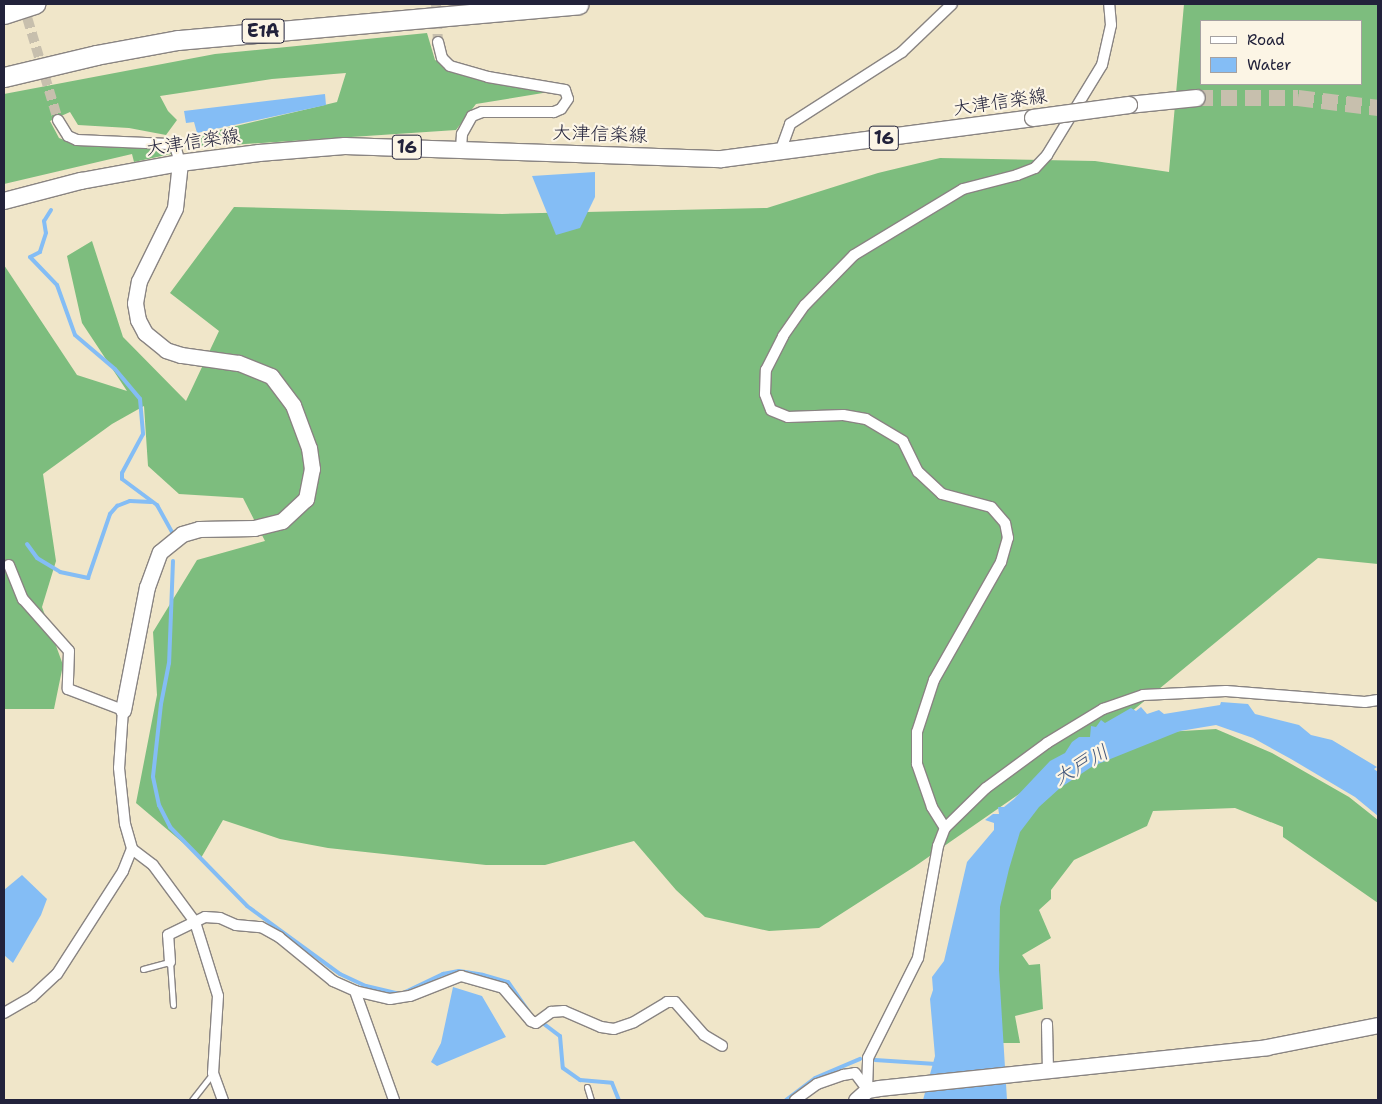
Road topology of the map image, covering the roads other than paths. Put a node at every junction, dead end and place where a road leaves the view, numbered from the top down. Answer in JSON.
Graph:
{"nodes":[{"id":1,"x":35,"y":4,"type":"edge"},
{"id":2,"x":578,"y":4,"type":"edge"},
{"id":3,"x":952,"y":4,"type":"edge"},
{"id":4,"x":1109,"y":4,"type":"edge"},
{"id":5,"x":4,"y":14,"type":"edge"},
{"id":6,"x":438,"y":42,"type":"tunnel mouth"},
{"id":7,"x":4,"y":76,"type":"edge"},
{"id":8,"x":1197,"y":98,"type":"tunnel mouth"},
{"id":9,"x":58,"y":120,"type":"tunnel mouth"},
{"id":10,"x":461,"y":148,"type":"junction"},
{"id":11,"x":780,"y":152,"type":"junction"},
{"id":12,"x":180,"y":162,"type":"junction"},
{"id":13,"x":4,"y":201,"type":"edge"},
{"id":14,"x":9,"y":565,"type":"dead end"},
{"id":15,"x":1378,"y":700,"type":"edge"},
{"id":16,"x":123,"y":710,"type":"junction"},
{"id":17,"x":945,"y":828,"type":"junction"},
{"id":18,"x":132,"y":849,"type":"junction"},
{"id":19,"x":195,"y":922,"type":"junction"},
{"id":20,"x":170,"y":962,"type":"junction"},
{"id":21,"x":143,"y":969,"type":"dead end"},
{"id":22,"x":356,"y":991,"type":"junction"},
{"id":23,"x":173,"y":1005,"type":"dead end"},
{"id":24,"x":4,"y":1013,"type":"edge"},
{"id":25,"x":1047,"y":1024,"type":"dead end"},
{"id":26,"x":1378,"y":1025,"type":"edge"},
{"id":27,"x":722,"y":1046,"type":"dead end"},
{"id":28,"x":1048,"y":1070,"type":"junction"},
{"id":29,"x":213,"y":1073,"type":"junction"},
{"id":30,"x":587,"y":1087,"type":"dead end"},
{"id":31,"x":864,"y":1097,"type":"edge"},
{"id":32,"x":192,"y":1100,"type":"edge"},
{"id":33,"x":223,"y":1100,"type":"edge"},
{"id":34,"x":394,"y":1100,"type":"edge"},
{"id":35,"x":591,"y":1100,"type":"edge"},
{"id":36,"x":795,"y":1100,"type":"edge"}],
"edges":[{"from":1,"to":5,"type":"highway"},
{"from":2,"to":7,"type":"highway","number":"E1A"},
{"from":3,"to":11,"type":"street"},
{"from":4,"to":17,"type":"street"},
{"from":6,"to":10,"type":"street"},
{"from":8,"to":11,"type":"main road","name":"大津信楽線","number":"16","bridge":true},
{"from":9,"to":12,"type":"street"},
{"from":10,"to":11,"type":"main road","name":"大津信楽線","number":"16"},
{"from":10,"to":12,"type":"main road","name":"大津信楽線","number":"16"},
{"from":12,"to":13,"type":"main road","name":"大津信楽線","number":"16"},
{"from":12,"to":16,"type":"street"},
{"from":14,"to":16,"type":"street"},
{"from":15,"to":17,"type":"street"},
{"from":16,"to":18,"type":"street"},
{"from":17,"to":31,"type":"street"},
{"from":18,"to":19,"type":"street"},
{"from":18,"to":24,"type":"street"},
{"from":19,"to":20,"type":"street"},
{"from":19,"to":22,"type":"street"},
{"from":19,"to":29,"type":"street"},
{"from":20,"to":21,"type":"lane"},
{"from":20,"to":23,"type":"lane"},
{"from":22,"to":27,"type":"street"},
{"from":22,"to":34,"type":"street"},
{"from":25,"to":28,"type":"street"},
{"from":26,"to":28,"type":"street"},
{"from":28,"to":31,"type":"street"},
{"from":29,"to":32,"type":"lane"},
{"from":29,"to":33,"type":"street"},
{"from":30,"to":35,"type":"lane"},
{"from":31,"to":36,"type":"street"}]}
